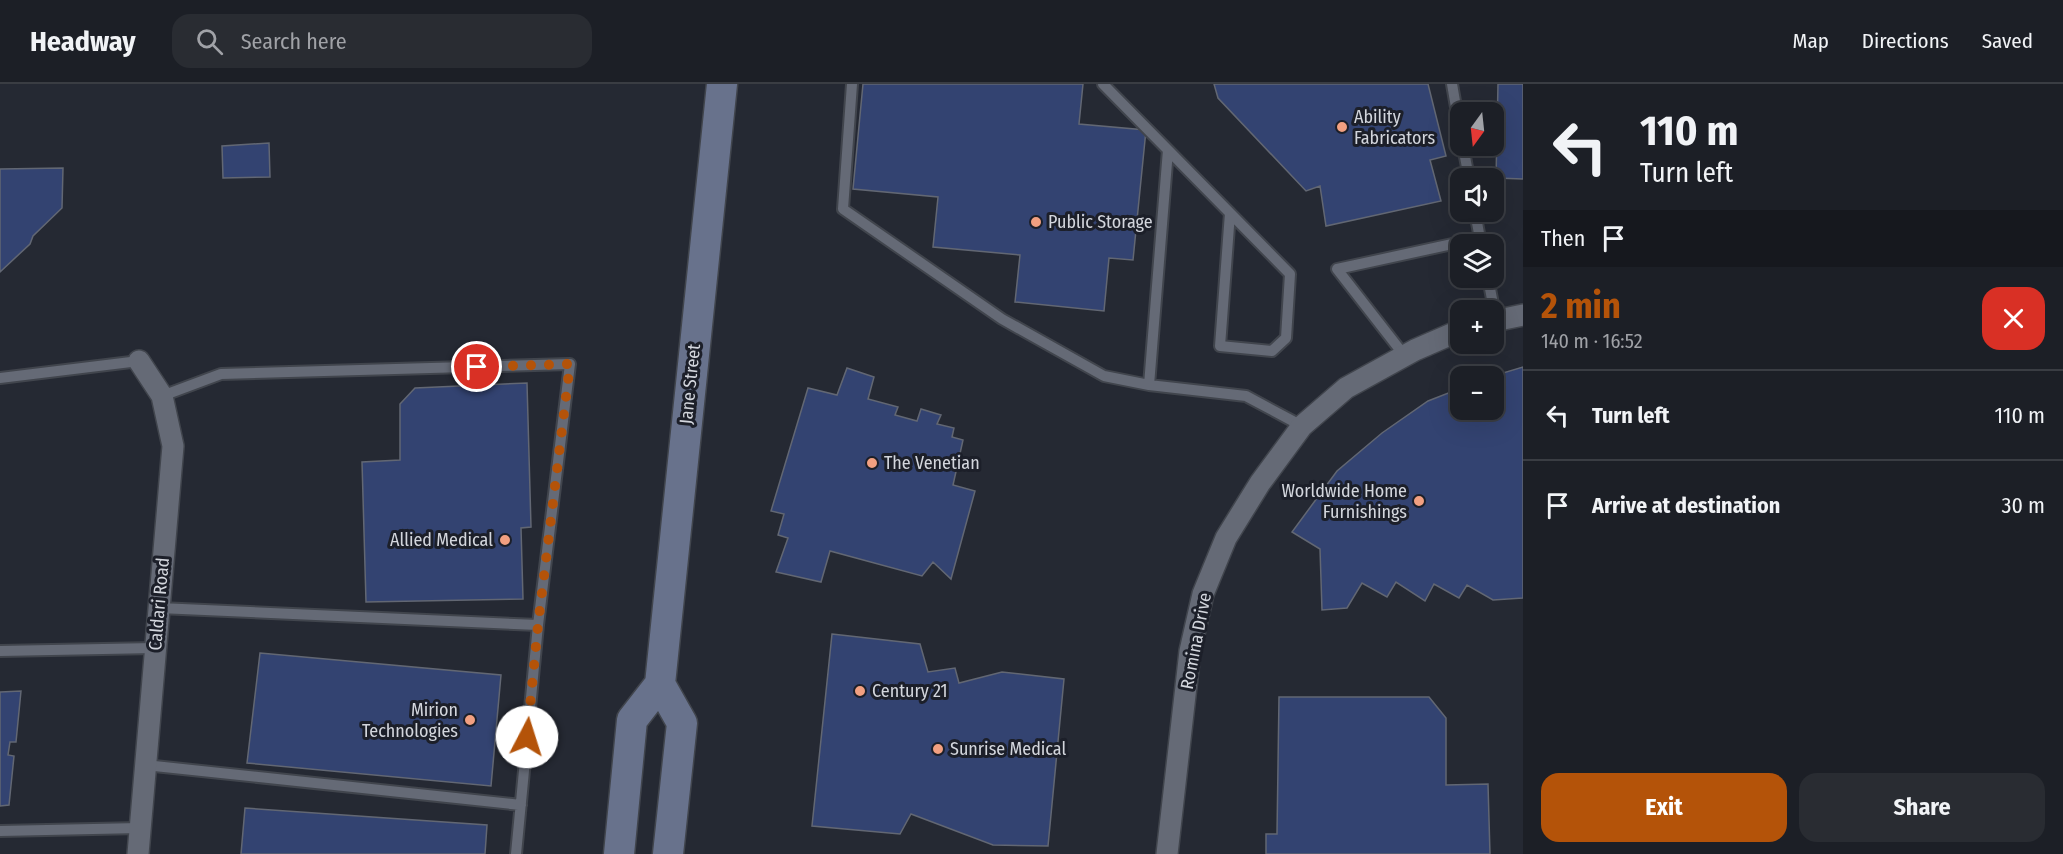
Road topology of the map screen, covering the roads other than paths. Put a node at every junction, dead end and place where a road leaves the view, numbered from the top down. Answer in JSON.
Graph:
{"nodes":[{"id":1,"x":722,"y":84,"type":"edge"},
{"id":2,"x":852,"y":84,"type":"edge"},
{"id":3,"x":1103,"y":84,"type":"edge"},
{"id":4,"x":1452,"y":84,"type":"edge"},
{"id":5,"x":1455,"y":102,"type":"edge"},
{"id":6,"x":1168,"y":150,"type":"junction"},
{"id":7,"x":1230,"y":213,"type":"junction"},
{"id":8,"x":1450,"y":247,"type":"edge"},
{"id":9,"x":1523,"y":315,"type":"edge"},
{"id":10,"x":1504,"y":318,"type":"edge"},
{"id":11,"x":1450,"y":335,"type":"edge"},
{"id":12,"x":1404,"y":355,"type":"junction"},
{"id":13,"x":139,"y":361,"type":"joint"},
{"id":14,"x":0,"y":378,"type":"edge"},
{"id":15,"x":1149,"y":385,"type":"junction"},
{"id":16,"x":162,"y":396,"type":"junction"},
{"id":17,"x":1302,"y":426,"type":"junction"},
{"id":18,"x":159,"y":608,"type":"junction"},
{"id":19,"x":538,"y":625,"type":"junction"},
{"id":20,"x":156,"y":648,"type":"junction"},
{"id":21,"x":0,"y":651,"type":"edge"},
{"id":22,"x":660,"y":684,"type":"junction"},
{"id":23,"x":146,"y":765,"type":"junction"},
{"id":24,"x":521,"y":805,"type":"junction"},
{"id":25,"x":140,"y":828,"type":"junction"},
{"id":26,"x":0,"y":831,"type":"edge"},
{"id":27,"x":138,"y":854,"type":"edge"},
{"id":28,"x":516,"y":854,"type":"edge"},
{"id":29,"x":619,"y":854,"type":"edge"},
{"id":30,"x":668,"y":854,"type":"edge"},
{"id":31,"x":1167,"y":854,"type":"edge"}],
"edges":[{"from":1,"to":22,"type":"main road","name":"Jane Street"},
{"from":2,"to":15,"type":"lane"},
{"from":3,"to":6,"type":"lane"},
{"from":4,"to":5,"type":"lane"},
{"from":6,"to":7,"type":"lane"},
{"from":6,"to":15,"type":"lane"},
{"from":7,"to":7,"type":"lane"},
{"from":8,"to":12,"type":"lane"},
{"from":9,"to":10,"type":"street"},
{"from":11,"to":12,"type":"street","name":"Romina Drive"},
{"from":12,"to":17,"type":"street","name":"Romina Drive"},
{"from":13,"to":14,"type":"lane"},
{"from":13,"to":16,"type":"street","name":"Caldari Road"},
{"from":15,"to":17,"type":"lane"},
{"from":16,"to":18,"type":"street","name":"Caldari Road"},
{"from":16,"to":19,"type":"lane"},
{"from":17,"to":31,"type":"street","name":"Romina Drive"},
{"from":18,"to":19,"type":"lane"},
{"from":18,"to":20,"type":"street","name":"Caldari Road"},
{"from":19,"to":24,"type":"lane"},
{"from":20,"to":21,"type":"lane"},
{"from":20,"to":23,"type":"street","name":"Caldari Road"},
{"from":22,"to":29,"type":"main road"},
{"from":22,"to":30,"type":"main road"},
{"from":23,"to":24,"type":"lane"},
{"from":23,"to":25,"type":"street","name":"Caldari Road"},
{"from":24,"to":28,"type":"lane"},
{"from":25,"to":26,"type":"lane"},
{"from":25,"to":27,"type":"street","name":"Caldari Road"}]}
